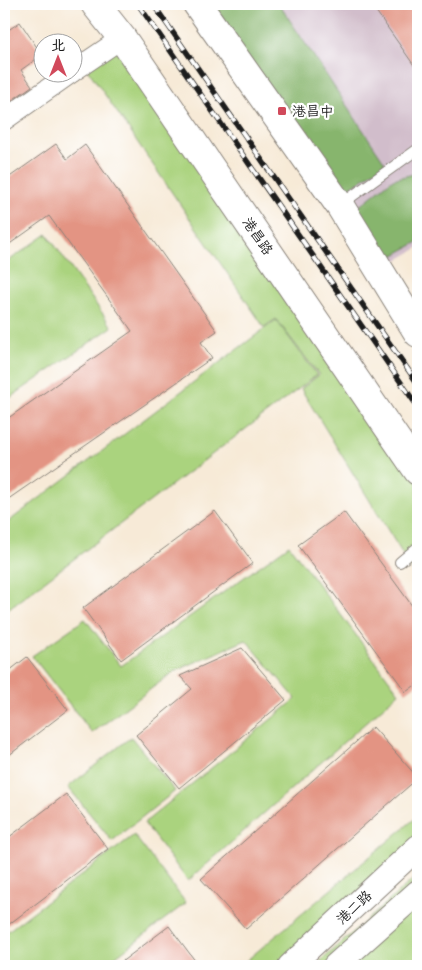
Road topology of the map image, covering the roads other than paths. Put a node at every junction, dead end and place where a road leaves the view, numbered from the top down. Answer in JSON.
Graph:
{"nodes":[{"id":1,"x":95,"y":4,"type":"edge"},
{"id":2,"x":197,"y":4,"type":"edge"},
{"id":3,"x":122,"y":38,"type":"junction"},
{"id":4,"x":82,"y":65,"type":"edge"},
{"id":5,"x":58,"y":82,"type":"edge"},
{"id":6,"x":4,"y":120,"type":"edge"},
{"id":7,"x":418,"y":149,"type":"edge"},
{"id":8,"x":340,"y":206,"type":"junction"},
{"id":9,"x":418,"y":333,"type":"edge"},
{"id":10,"x":418,"y":471,"type":"edge"},
{"id":11,"x":418,"y":547,"type":"edge"},
{"id":12,"x":400,"y":562,"type":"dead end"},
{"id":13,"x":418,"y":847,"type":"edge"},
{"id":14,"x":418,"y":892,"type":"edge"},
{"id":15,"x":290,"y":966,"type":"edge"},
{"id":16,"x":335,"y":966,"type":"edge"}],
"edges":[{"from":1,"to":3,"type":"main road","name":"港昌路"},
{"from":2,"to":8,"type":"main road"},
{"from":3,"to":4,"type":"street"},
{"from":3,"to":10,"type":"main road","name":"港昌路"},
{"from":5,"to":6,"type":"street"},
{"from":7,"to":8,"type":"lane"},
{"from":8,"to":9,"type":"main road"},
{"from":11,"to":12,"type":"lane"},
{"from":13,"to":15,"type":"street","name":"港二路"},
{"from":14,"to":16,"type":"street"}]}
